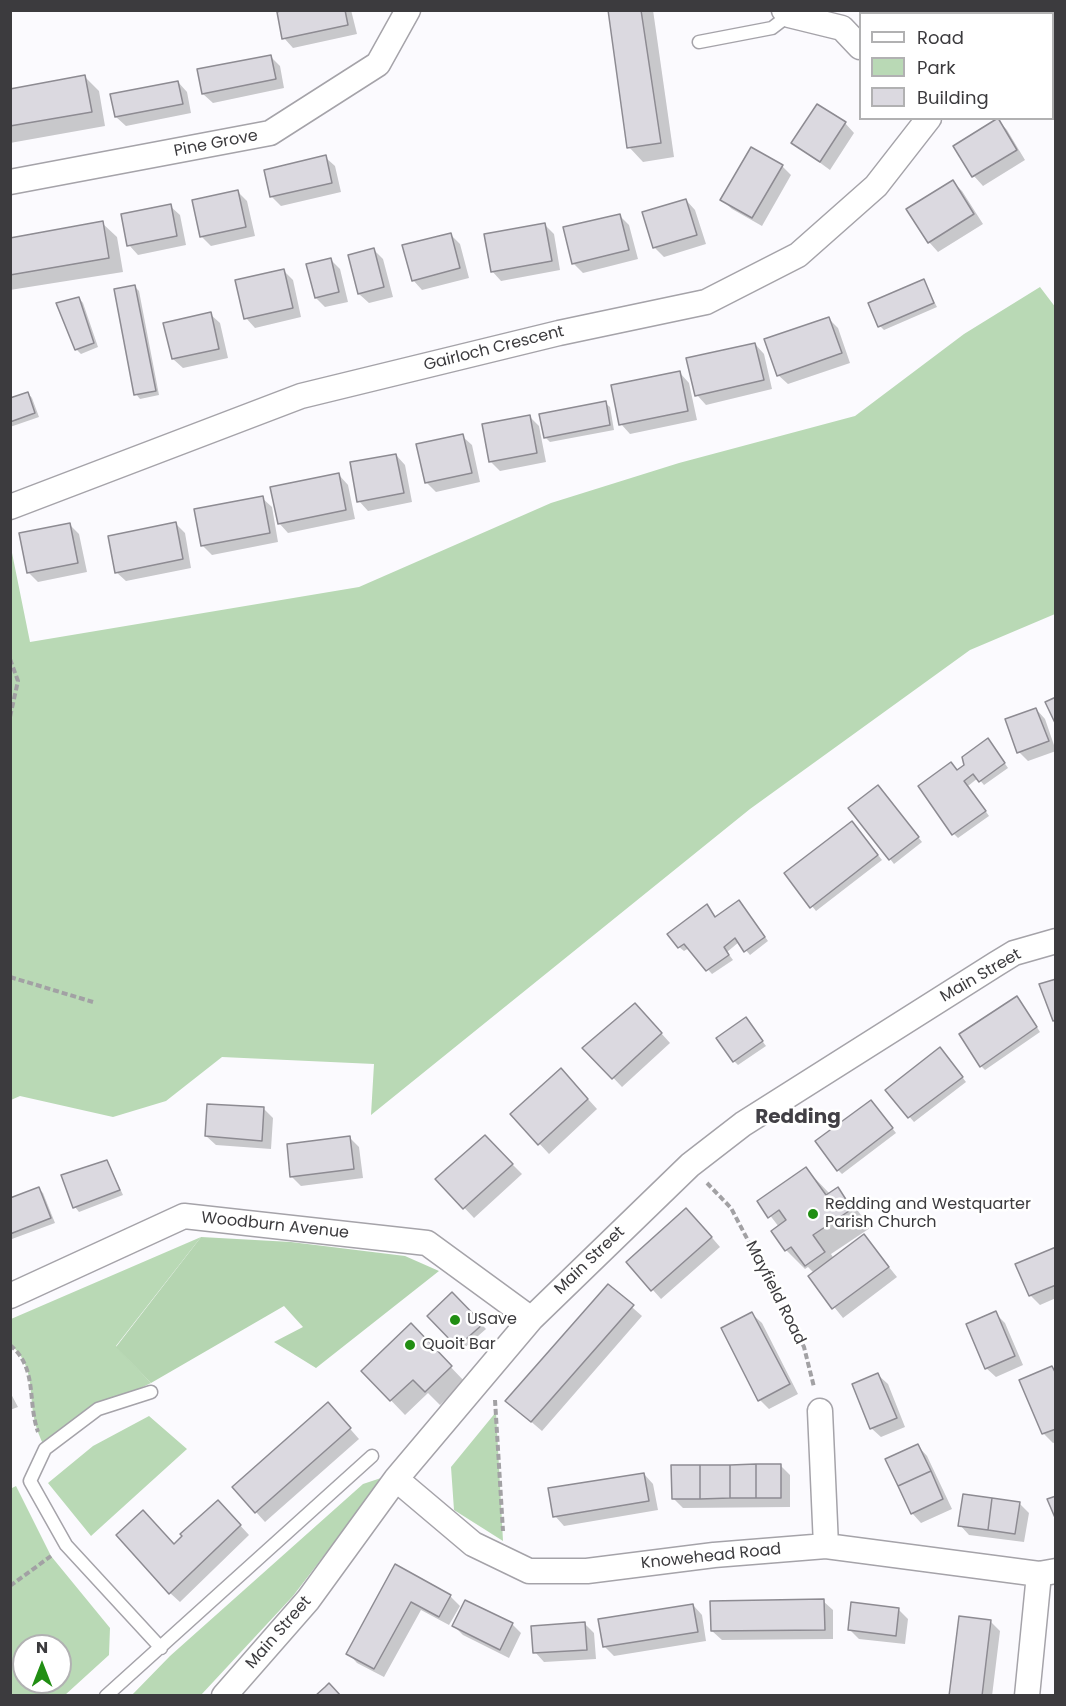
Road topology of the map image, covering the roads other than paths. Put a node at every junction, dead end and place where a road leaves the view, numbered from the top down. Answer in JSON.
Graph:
{"nodes":[{"id":1,"x":408,"y":10,"type":"edge"},
{"id":2,"x":787,"y":13,"type":"edge"},
{"id":3,"x":699,"y":42,"type":"dead end"},
{"id":4,"x":859,"y":45,"type":"edge"},
{"id":5,"x":927,"y":120,"type":"edge"},
{"id":6,"x":10,"y":182,"type":"edge"},
{"id":7,"x":10,"y":507,"type":"edge"},
{"id":8,"x":1056,"y":941,"type":"edge"},
{"id":9,"x":10,"y":1296,"type":"edge"},
{"id":10,"x":531,"y":1319,"type":"junction"},
{"id":11,"x":151,"y":1392,"type":"dead end"},
{"id":12,"x":820,"y":1411,"type":"road end"},
{"id":13,"x":372,"y":1456,"type":"dead end"},
{"id":14,"x":396,"y":1479,"type":"junction"},
{"id":15,"x":826,"y":1546,"type":"junction"},
{"id":16,"x":1047,"y":1573,"type":"edge"},
{"id":17,"x":161,"y":1648,"type":"junction"},
{"id":18,"x":106,"y":1695,"type":"edge"},
{"id":19,"x":224,"y":1695,"type":"edge"},
{"id":20,"x":1027,"y":1695,"type":"edge"}],
"edges":[{"from":1,"to":6,"type":"street","name":"Pine Grove"},
{"from":2,"to":3,"type":"lane"},
{"from":2,"to":4,"type":"street"},
{"from":5,"to":7,"type":"street","name":"Gairloch Crescent"},
{"from":8,"to":10,"type":"street","name":"Main Street"},
{"from":9,"to":10,"type":"street","name":"Woodburn Avenue"},
{"from":10,"to":14,"type":"street","name":"Main Street"},
{"from":11,"to":17,"type":"lane"},
{"from":12,"to":15,"type":"street"},
{"from":13,"to":17,"type":"lane"},
{"from":14,"to":15,"type":"street","name":"Knowehead Road"},
{"from":14,"to":19,"type":"street","name":"Main Street"},
{"from":15,"to":16,"type":"street","name":"Knowehead Road"},
{"from":16,"to":20,"type":"street"},
{"from":17,"to":18,"type":"lane"}]}
